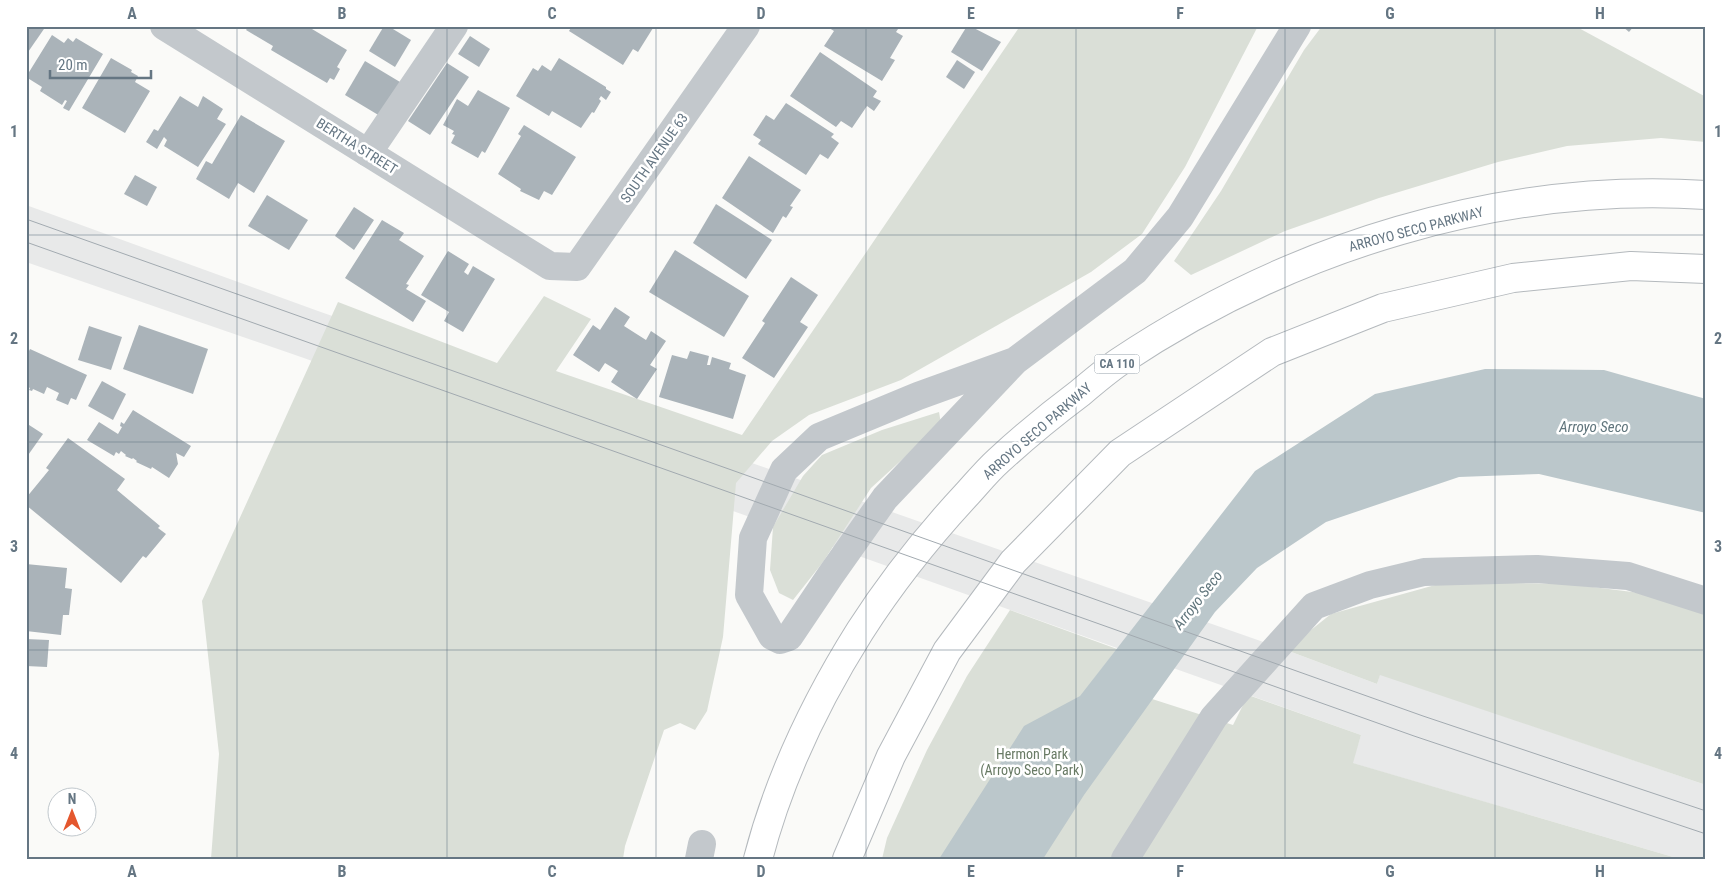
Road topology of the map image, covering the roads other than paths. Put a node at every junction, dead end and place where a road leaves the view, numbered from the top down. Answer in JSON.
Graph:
{"nodes":[{"id":1,"x":454,"y":26,"type":"edge"},
{"id":2,"x":746,"y":26,"type":"edge"},
{"id":3,"x":1294,"y":27,"type":"edge"},
{"id":4,"x":174,"y":29,"type":"edge"},
{"id":5,"x":368,"y":153,"type":"junction"},
{"id":6,"x":1706,"y":195,"type":"edge"},
{"id":7,"x":550,"y":266,"type":"joint"},
{"id":8,"x":1706,"y":269,"type":"edge"},
{"id":9,"x":1015,"y":361,"type":"junction"},
{"id":10,"x":1706,"y":601,"type":"edge"},
{"id":11,"x":758,"y":859,"type":"edge"},
{"id":12,"x":847,"y":859,"type":"edge"},
{"id":13,"x":1125,"y":859,"type":"edge"}],
"edges":[{"from":1,"to":5,"type":"street"},
{"from":2,"to":7,"type":"street","name":"SOUTH AVENUE 63"},
{"from":3,"to":9,"type":"street"},
{"from":4,"to":5,"type":"street","name":"BERTHA STREET"},
{"from":5,"to":7,"type":"street","name":"BERTHA STREET"},
{"from":6,"to":11,"type":"highway","name":"ARROYO SECO PARKWAY","number":"CA 110"},
{"from":8,"to":12,"type":"highway"},
{"from":9,"to":9,"type":"street"},
{"from":10,"to":13,"type":"street"}]}
